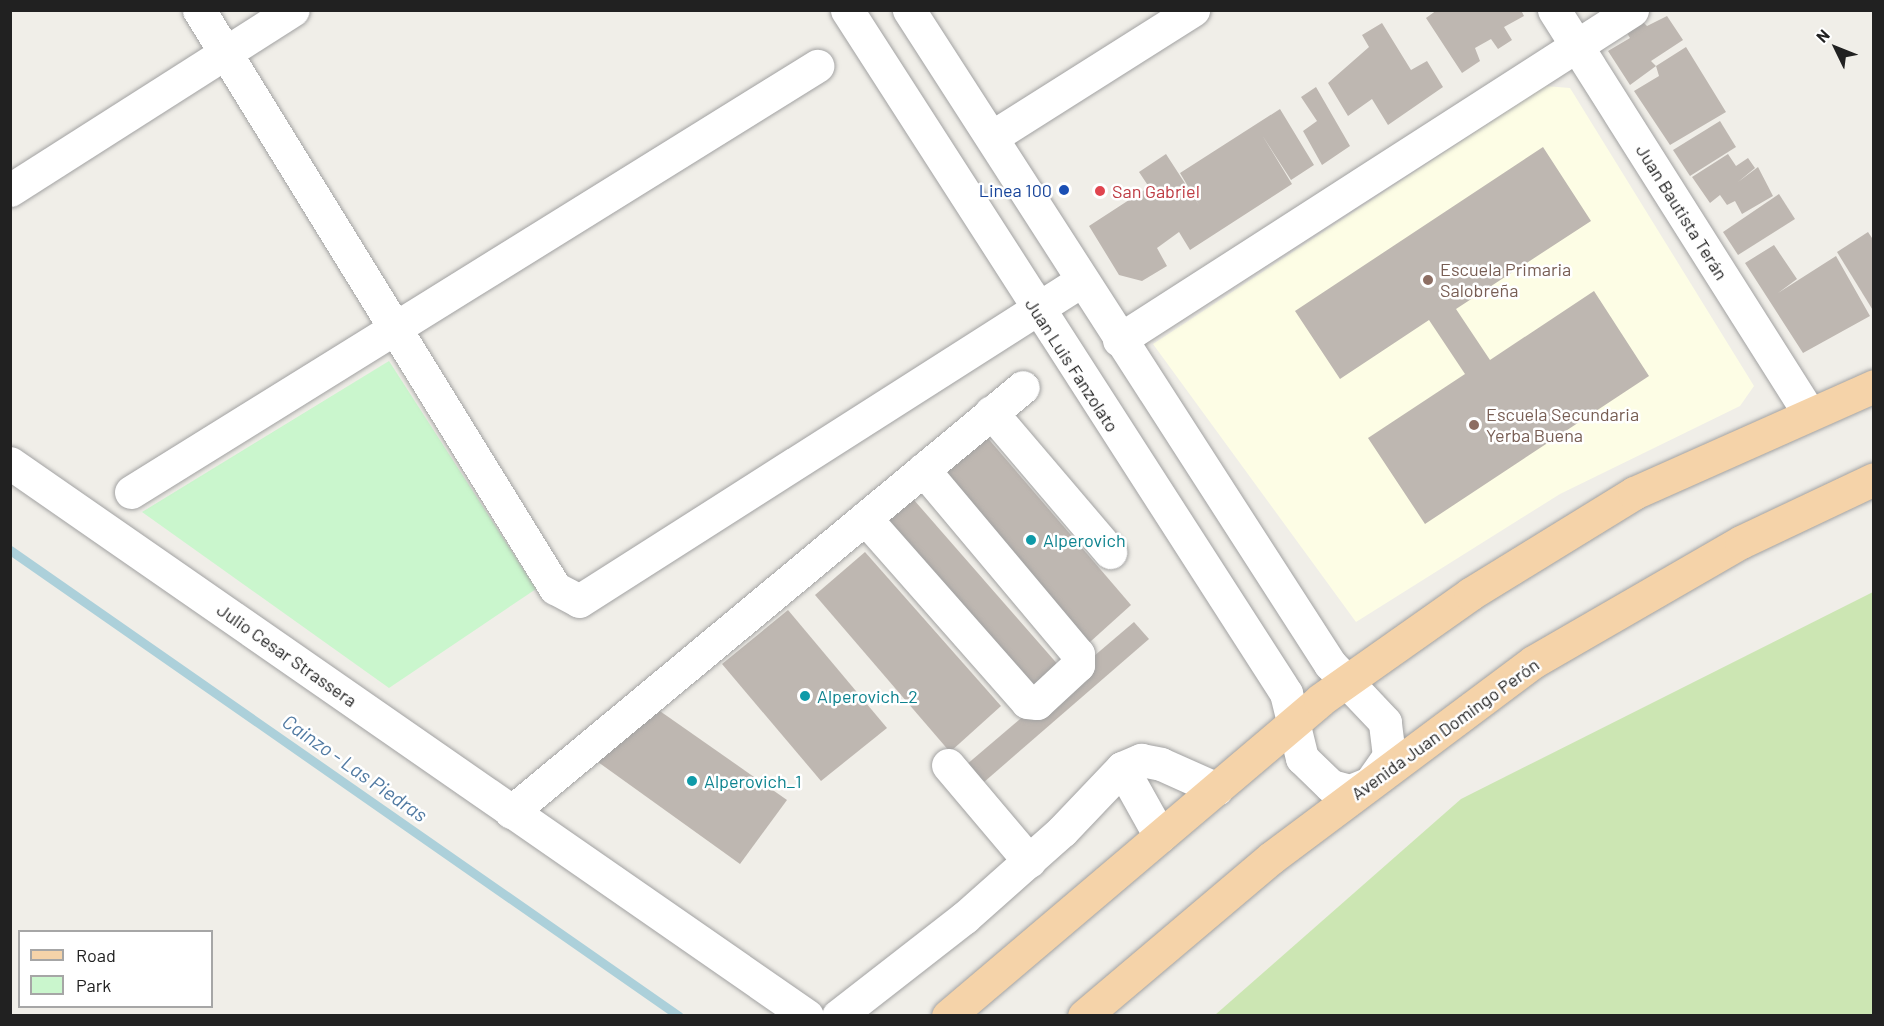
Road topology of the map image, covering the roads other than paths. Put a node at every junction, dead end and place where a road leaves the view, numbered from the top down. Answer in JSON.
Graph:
{"nodes":[{"id":1,"x":199,"y":10,"type":"edge"},
{"id":2,"x":293,"y":10,"type":"edge"},
{"id":3,"x":847,"y":10,"type":"edge"},
{"id":4,"x":909,"y":10,"type":"edge"},
{"id":5,"x":1193,"y":10,"type":"edge"},
{"id":6,"x":1554,"y":10,"type":"edge"},
{"id":7,"x":1632,"y":10,"type":"edge"},
{"id":8,"x":1578,"y":48,"type":"junction"},
{"id":9,"x":226,"y":53,"type":"junction"},
{"id":10,"x":817,"y":66,"type":"dead end"},
{"id":11,"x":992,"y":137,"type":"junction"},
{"id":12,"x":10,"y":190,"type":"edge"},
{"id":13,"x":1081,"y":281,"type":"junction"},
{"id":14,"x":1036,"y":311,"type":"junction"},
{"id":15,"x":395,"y":328,"type":"junction"},
{"id":16,"x":1119,"y":340,"type":"junction"},
{"id":17,"x":1874,"y":386,"type":"edge"},
{"id":18,"x":1023,"y":387,"type":"dead end"},
{"id":19,"x":991,"y":412,"type":"junction"},
{"id":20,"x":1809,"y":413,"type":"junction"},
{"id":21,"x":10,"y":463,"type":"edge"},
{"id":22,"x":923,"y":469,"type":"junction"},
{"id":23,"x":1874,"y":479,"type":"edge"},
{"id":24,"x":131,"y":492,"type":"dead end"},
{"id":25,"x":865,"y":518,"type":"junction"},
{"id":26,"x":1110,"y":552,"type":"dead end"},
{"id":27,"x":1345,"y":682,"type":"junction"},
{"id":28,"x":1295,"y":721,"type":"junction"},
{"id":29,"x":948,"y":765,"type":"dead end"},
{"id":30,"x":1122,"y":768,"type":"junction"},
{"id":31,"x":1370,"y":783,"type":"junction"},
{"id":32,"x":1217,"y":789,"type":"junction"},
{"id":33,"x":511,"y":812,"type":"junction"},
{"id":34,"x":1160,"y":836,"type":"junction"},
{"id":35,"x":1029,"y":861,"type":"junction"},
{"id":36,"x":807,"y":1016,"type":"edge"},
{"id":37,"x":838,"y":1016,"type":"edge"},
{"id":38,"x":948,"y":1016,"type":"edge"},
{"id":39,"x":1084,"y":1016,"type":"edge"}],
"edges":[{"from":1,"to":9,"type":"street"},
{"from":2,"to":9,"type":"street"},
{"from":3,"to":14,"type":"street","name":"Juan Luis Fanzolato"},
{"from":4,"to":11,"type":"street"},
{"from":5,"to":11,"type":"street"},
{"from":6,"to":8,"type":"street","name":"Juan Bautista Terán"},
{"from":7,"to":8,"type":"street"},
{"from":8,"to":16,"type":"street"},
{"from":8,"to":20,"type":"street","name":"Juan Bautista Terán"},
{"from":9,"to":12,"type":"street"},
{"from":9,"to":15,"type":"street"},
{"from":10,"to":15,"type":"street"},
{"from":11,"to":13,"type":"street"},
{"from":13,"to":14,"type":"street"},
{"from":13,"to":16,"type":"street"},
{"from":14,"to":15,"type":"street"},
{"from":14,"to":28,"type":"street","name":"Juan Luis Fanzolato"},
{"from":15,"to":24,"type":"street"},
{"from":16,"to":27,"type":"street"},
{"from":17,"to":20,"type":"main road"},
{"from":18,"to":19,"type":"street"},
{"from":19,"to":22,"type":"street"},
{"from":19,"to":26,"type":"street"},
{"from":20,"to":27,"type":"main road"},
{"from":21,"to":33,"type":"street","name":"Julio Cesar Strassera"},
{"from":22,"to":25,"type":"street"},
{"from":22,"to":25,"type":"street"},
{"from":23,"to":31,"type":"main road","name":"Avenida Juan Domingo Perón"},
{"from":25,"to":33,"type":"street"},
{"from":27,"to":28,"type":"main road"},
{"from":27,"to":31,"type":"street"},
{"from":28,"to":31,"type":"street"},
{"from":28,"to":32,"type":"main road"},
{"from":29,"to":35,"type":"street"},
{"from":30,"to":32,"type":"street"},
{"from":30,"to":34,"type":"street"},
{"from":30,"to":35,"type":"street"},
{"from":31,"to":39,"type":"main road","name":"Avenida Juan Domingo Perón"},
{"from":32,"to":34,"type":"main road"},
{"from":33,"to":36,"type":"street","name":"Julio Cesar Strassera"},
{"from":34,"to":38,"type":"main road"},
{"from":35,"to":37,"type":"street"}]}
